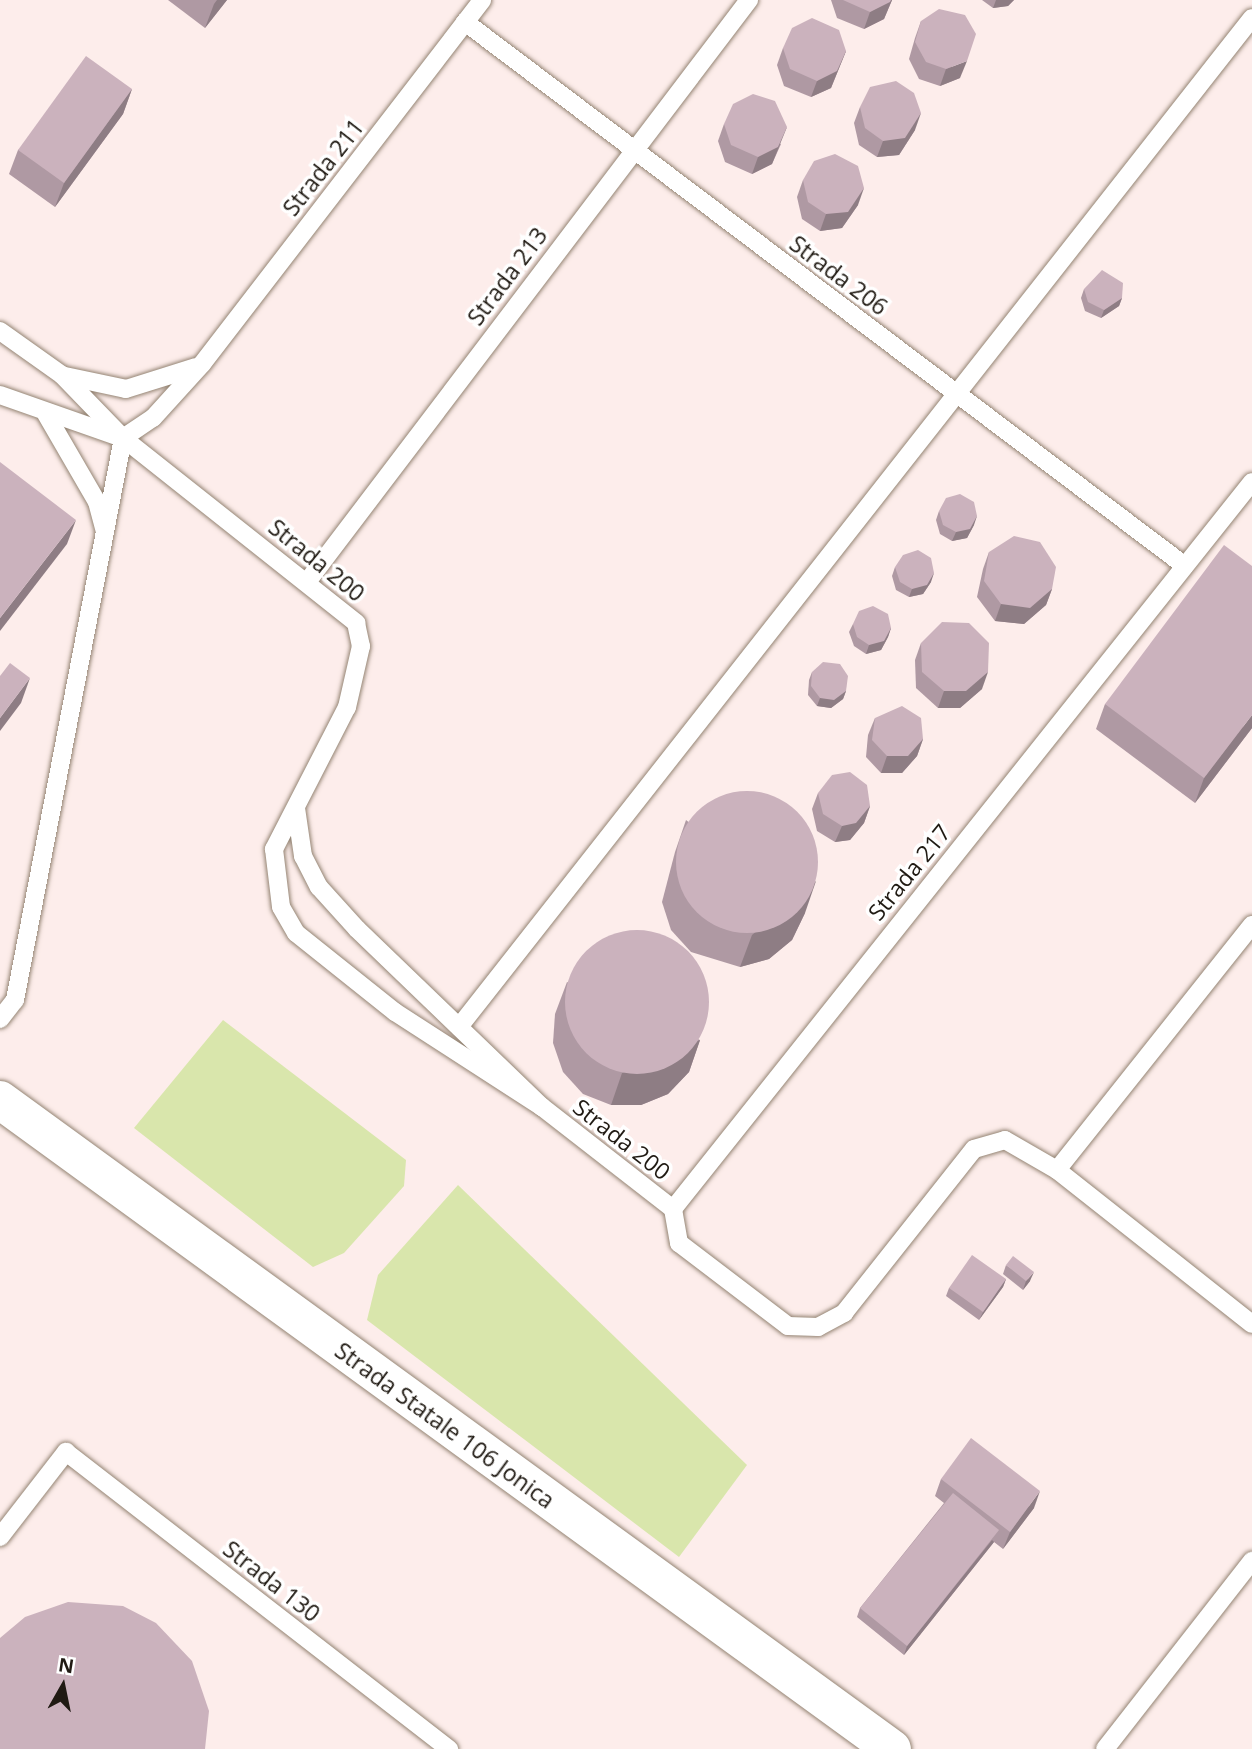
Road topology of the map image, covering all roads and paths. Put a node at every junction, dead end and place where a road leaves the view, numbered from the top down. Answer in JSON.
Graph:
{"nodes":[{"id":1,"x":482,"y":0,"type":"edge"},
{"id":2,"x":749,"y":0,"type":"edge"},
{"id":3,"x":1252,"y":18,"type":"edge"},
{"id":4,"x":465,"y":22,"type":"junction"},
{"id":5,"x":633,"y":150,"type":"junction"},
{"id":6,"x":0,"y":331,"type":"edge"},
{"id":7,"x":202,"y":364,"type":"junction"},
{"id":8,"x":62,"y":375,"type":"junction"},
{"id":9,"x":0,"y":395,"type":"edge"},
{"id":10,"x":958,"y":395,"type":"junction"},
{"id":11,"x":46,"y":414,"type":"junction"},
{"id":12,"x":122,"y":438,"type":"junction"},
{"id":13,"x":1252,"y":482,"type":"edge"},
{"id":14,"x":107,"y":541,"type":"junction"},
{"id":15,"x":1185,"y":566,"type":"junction"},
{"id":16,"x":307,"y":582,"type":"junction"},
{"id":17,"x":296,"y":808,"type":"junction"},
{"id":18,"x":1252,"y":925,"type":"edge"},
{"id":19,"x":0,"y":1019,"type":"edge"},
{"id":20,"x":459,"y":1027,"type":"junction"},
{"id":21,"x":0,"y":1100,"type":"edge"},
{"id":22,"x":542,"y":1107,"type":"junction"},
{"id":23,"x":1057,"y":1170,"type":"junction"},
{"id":24,"x":673,"y":1209,"type":"junction"},
{"id":25,"x":1252,"y":1324,"type":"edge"},
{"id":26,"x":0,"y":1537,"type":"edge"},
{"id":27,"x":1252,"y":1561,"type":"edge"},
{"id":28,"x":449,"y":1749,"type":"edge"},
{"id":29,"x":892,"y":1749,"type":"edge"},
{"id":30,"x":1105,"y":1749,"type":"edge"}],
"edges":[{"from":1,"to":4,"type":"lane","name":"Strada 211"},
{"from":2,"to":5,"type":"lane","name":"Strada 213"},
{"from":3,"to":10,"type":"lane"},
{"from":4,"to":5,"type":"lane","name":"Strada 206"},
{"from":4,"to":7,"type":"lane","name":"Strada 211"},
{"from":5,"to":10,"type":"lane","name":"Strada 206"},
{"from":5,"to":16,"type":"lane","name":"Strada 213"},
{"from":6,"to":8,"type":"lane"},
{"from":7,"to":8,"type":"lane","name":"Strada 211"},
{"from":7,"to":12,"type":"lane","name":"Strada 211"},
{"from":8,"to":12,"type":"lane"},
{"from":9,"to":11,"type":"lane"},
{"from":10,"to":15,"type":"lane","name":"Strada 206"},
{"from":10,"to":20,"type":"lane"},
{"from":11,"to":12,"type":"lane"},
{"from":11,"to":14,"type":"lane"},
{"from":12,"to":14,"type":"lane"},
{"from":12,"to":16,"type":"lane","name":"Strada 200"},
{"from":13,"to":15,"type":"lane","name":"Strada 217"},
{"from":14,"to":19,"type":"lane"},
{"from":15,"to":24,"type":"lane","name":"Strada 217"},
{"from":16,"to":17,"type":"lane","name":"Strada 200"},
{"from":17,"to":20,"type":"lane","name":"Strada 200"},
{"from":17,"to":22,"type":"lane","name":"Strada 200"},
{"from":18,"to":23,"type":"lane"},
{"from":20,"to":22,"type":"lane","name":"Strada 200"},
{"from":21,"to":29,"type":"main road","name":"Strada Statale 106 Jonica"},
{"from":22,"to":24,"type":"lane","name":"Strada 200"},
{"from":23,"to":24,"type":"lane"},
{"from":23,"to":25,"type":"lane"},
{"from":26,"to":28,"type":"lane","name":"Strada 130"},
{"from":27,"to":30,"type":"lane"}]}
